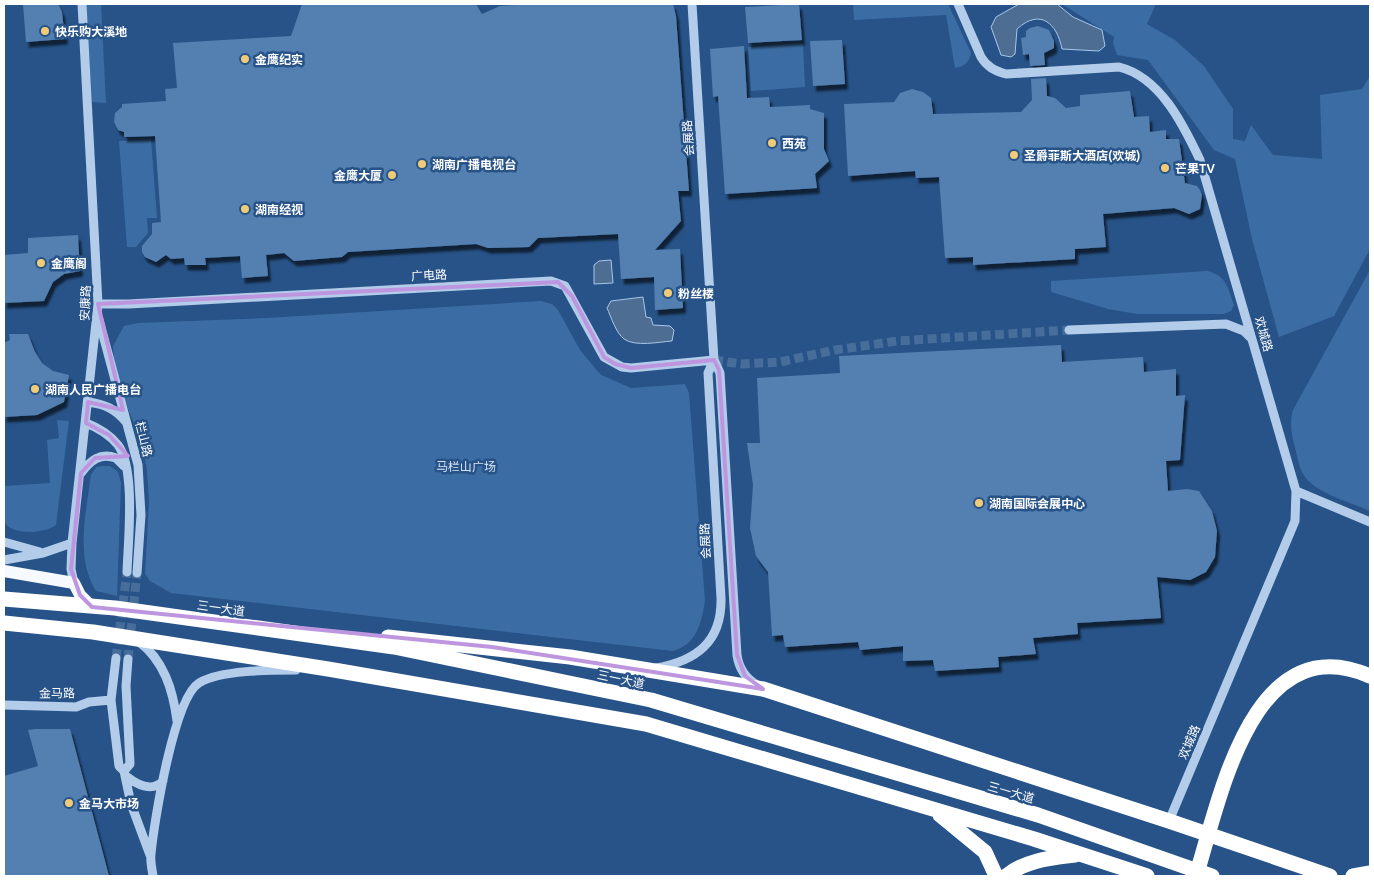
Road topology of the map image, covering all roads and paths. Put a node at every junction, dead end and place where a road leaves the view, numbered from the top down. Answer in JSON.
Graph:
{"nodes":[{"id":1,"x":82,"y":4,"type":"edge"},
{"id":2,"x":692,"y":4,"type":"edge"},
{"id":3,"x":958,"y":4,"type":"edge"},
{"id":4,"x":98,"y":304,"type":"junction"},
{"id":5,"x":98,"y":315,"type":"junction"},
{"id":6,"x":1069,"y":330,"type":"tunnel mouth"},
{"id":7,"x":1253,"y":340,"type":"junction"},
{"id":8,"x":714,"y":360,"type":"junction"},
{"id":9,"x":88,"y":402,"type":"junction"},
{"id":10,"x":86,"y":423,"type":"junction"},
{"id":11,"x":128,"y":424,"type":"junction"},
{"id":12,"x":125,"y":470,"type":"junction"},
{"id":13,"x":81,"y":473,"type":"junction"},
{"id":14,"x":1296,"y":491,"type":"junction"},
{"id":15,"x":1370,"y":522,"type":"edge"},
{"id":16,"x":4,"y":542,"type":"edge"},
{"id":17,"x":72,"y":543,"type":"junction"},
{"id":18,"x":44,"y":553,"type":"junction"},
{"id":19,"x":4,"y":560,"type":"edge"},
{"id":20,"x":4,"y":571,"type":"edge"},
{"id":21,"x":126,"y":572,"type":"tunnel mouth"},
{"id":22,"x":137,"y":573,"type":"tunnel mouth"},
{"id":23,"x":74,"y":583,"type":"junction"},
{"id":24,"x":4,"y":600,"type":"edge"},
{"id":25,"x":92,"y":607,"type":"junction"},
{"id":26,"x":166,"y":615,"type":"junction"},
{"id":27,"x":4,"y":623,"type":"edge"},
{"id":28,"x":135,"y":639,"type":"junction"},
{"id":29,"x":116,"y":658,"type":"tunnel mouth"},
{"id":30,"x":128,"y":659,"type":"tunnel mouth"},
{"id":31,"x":638,"y":668,"type":"junction"},
{"id":32,"x":328,"y":669,"type":"junction"},
{"id":33,"x":1370,"y":676,"type":"edge"},
{"id":34,"x":763,"y":689,"type":"junction"},
{"id":35,"x":111,"y":700,"type":"junction"},
{"id":36,"x":4,"y":705,"type":"edge"},
{"id":37,"x":177,"y":723,"type":"junction"},
{"id":38,"x":125,"y":773,"type":"junction"},
{"id":39,"x":163,"y":781,"type":"junction"},
{"id":40,"x":933,"y":809,"type":"junction"},
{"id":41,"x":1170,"y":821,"type":"junction"},
{"id":42,"x":1082,"y":854,"type":"junction"},
{"id":43,"x":150,"y":856,"type":"junction"},
{"id":44,"x":1370,"y":873,"type":"edge"},
{"id":45,"x":153,"y":876,"type":"edge"},
{"id":46,"x":996,"y":876,"type":"edge"},
{"id":47,"x":1006,"y":876,"type":"edge"},
{"id":48,"x":1147,"y":876,"type":"edge"},
{"id":49,"x":1196,"y":876,"type":"edge"},
{"id":50,"x":1212,"y":876,"type":"edge"},
{"id":51,"x":1330,"y":876,"type":"edge"},
{"id":52,"x":1353,"y":876,"type":"edge"}],
"edges":[{"from":1,"to":4,"type":"street","name":"安康路"},
{"from":2,"to":8,"type":"street","name":"会展路"},
{"from":3,"to":7,"type":"street","name":"欢城路"},
{"from":4,"to":5,"type":"street","name":"安康路"},
{"from":4,"to":8,"type":"street","name":"广电路"},
{"from":5,"to":9,"type":"street","name":"安康路"},
{"from":5,"to":11,"type":"street","name":"栏山路"},
{"from":6,"to":7,"type":"street"},
{"from":7,"to":14,"type":"street","name":"欢城路"},
{"from":8,"to":31,"type":"street","name":"会展路"},
{"from":8,"to":34,"type":"street","name":"会展路"},
{"from":9,"to":10,"type":"street","name":"安康路"},
{"from":9,"to":11,"type":"street"},
{"from":10,"to":12,"type":"street","name":"栏山路"},
{"from":10,"to":13,"type":"street","name":"安康路"},
{"from":11,"to":22,"type":"street","name":"栏山路"},
{"from":12,"to":13,"type":"street"},
{"from":12,"to":21,"type":"street","name":"栏山路"},
{"from":13,"to":17,"type":"street","name":"安康路"},
{"from":14,"to":15,"type":"street"},
{"from":14,"to":41,"type":"street","name":"欢城路"},
{"from":16,"to":18,"type":"street"},
{"from":17,"to":18,"type":"street"},
{"from":17,"to":23,"type":"street","name":"安康路"},
{"from":18,"to":19,"type":"street"},
{"from":20,"to":23,"type":"main road"},
{"from":23,"to":25,"type":"main road"},
{"from":24,"to":25,"type":"highway","name":"三一大道"},
{"from":25,"to":26,"type":"highway","name":"三一大道"},
{"from":26,"to":31,"type":"highway"},
{"from":26,"to":50,"type":"highway","name":"三一大道"},
{"from":27,"to":28,"type":"highway"},
{"from":28,"to":32,"type":"highway"},
{"from":28,"to":37,"type":"street"},
{"from":29,"to":35,"type":"street"},
{"from":30,"to":38,"type":"street"},
{"from":31,"to":34,"type":"highway"},
{"from":32,"to":37,"type":"street"},
{"from":32,"to":40,"type":"highway"},
{"from":33,"to":49,"type":"highway"},
{"from":34,"to":41,"type":"highway"},
{"from":35,"to":36,"type":"street","name":"金马路"},
{"from":35,"to":38,"type":"street"},
{"from":37,"to":39,"type":"street"},
{"from":38,"to":39,"type":"street"},
{"from":38,"to":43,"type":"street"},
{"from":39,"to":43,"type":"street"},
{"from":40,"to":42,"type":"highway"},
{"from":40,"to":46,"type":"highway"},
{"from":41,"to":51,"type":"highway"},
{"from":42,"to":47,"type":"highway"},
{"from":42,"to":48,"type":"highway"},
{"from":43,"to":45,"type":"street"},
{"from":44,"to":52,"type":"highway"}]}
